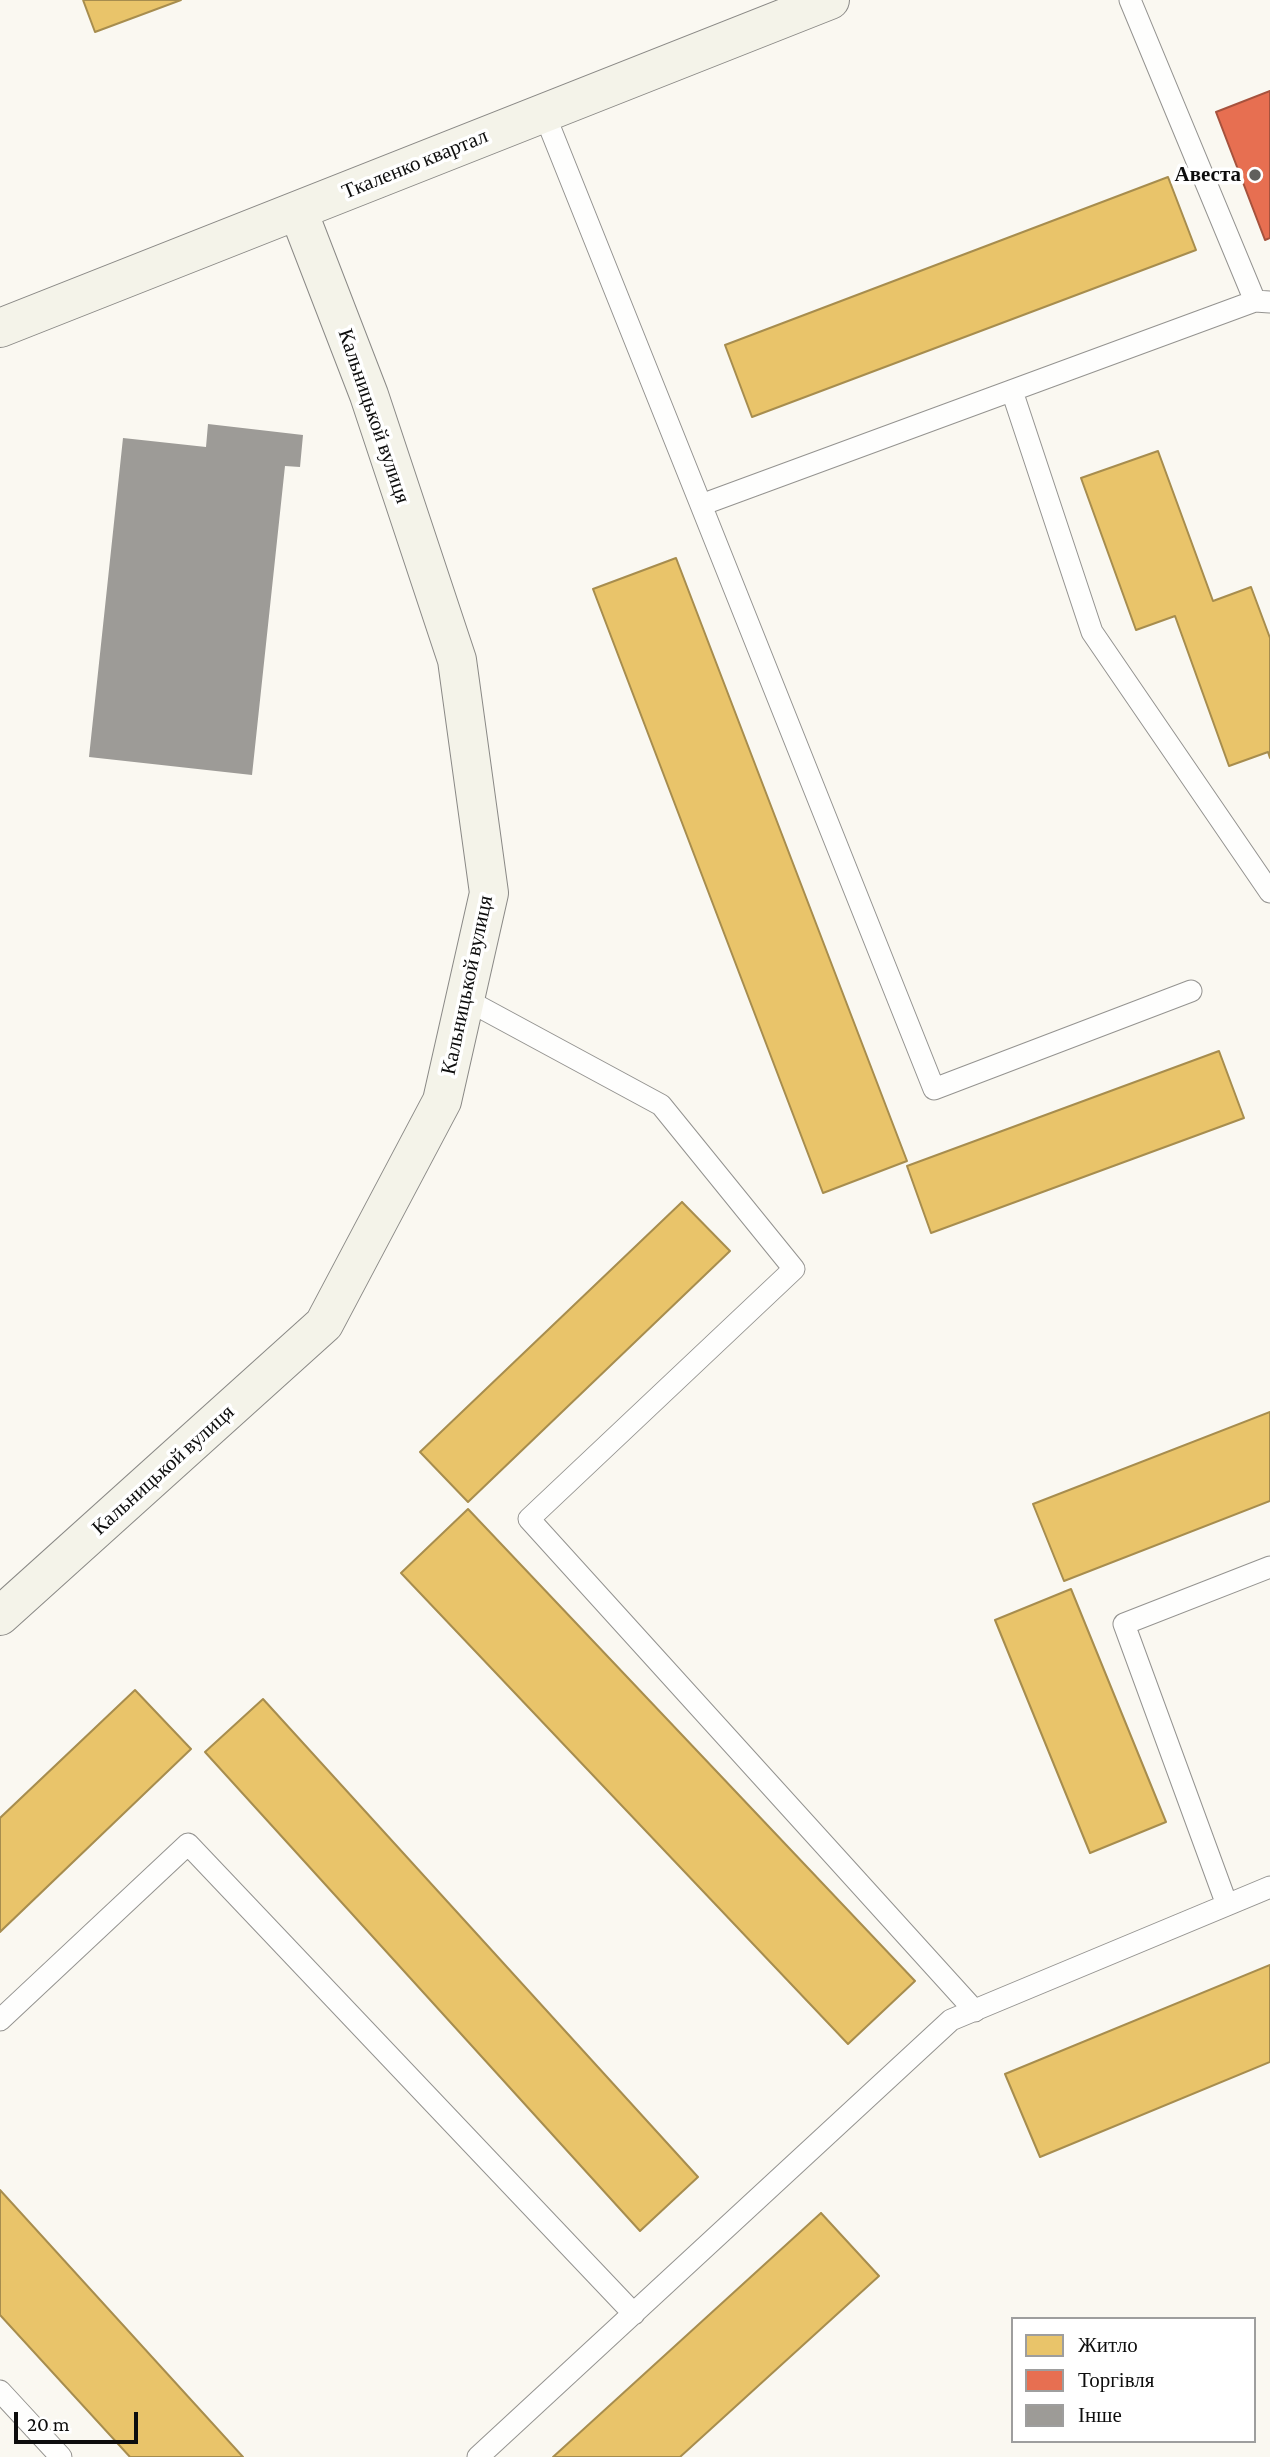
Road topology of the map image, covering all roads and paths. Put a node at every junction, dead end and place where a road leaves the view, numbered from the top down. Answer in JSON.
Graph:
{"nodes":[{"id":1,"x":830,"y":0,"type":"edge"},
{"id":2,"x":1130,"y":0,"type":"edge"},
{"id":3,"x":544,"y":113,"type":"junction"},
{"id":4,"x":298,"y":211,"type":"junction"},
{"id":5,"x":1263,"y":302,"type":"edge"},
{"id":6,"x":0,"y":328,"type":"edge"},
{"id":7,"x":1012,"y":391,"type":"junction"},
{"id":8,"x":701,"y":505,"type":"junction"},
{"id":9,"x":1270,"y":892,"type":"edge"},
{"id":10,"x":1191,"y":991,"type":"dead end"},
{"id":11,"x":465,"y":999,"type":"junction"},
{"id":12,"x":1270,"y":1567,"type":"edge"},
{"id":13,"x":0,"y":1616,"type":"edge"},
{"id":14,"x":1270,"y":1887,"type":"edge"},
{"id":15,"x":1227,"y":1905,"type":"junction"},
{"id":16,"x":975,"y":2011,"type":"junction"},
{"id":17,"x":0,"y":2020,"type":"edge"},
{"id":18,"x":634,"y":2314,"type":"junction"},
{"id":19,"x":0,"y":2391,"type":"edge"},
{"id":20,"x":61,"y":2457,"type":"edge"},
{"id":21,"x":478,"y":2457,"type":"edge"}],
"edges":[{"from":1,"to":3,"type":"street","name":"Ткаленко квартал"},
{"from":2,"to":5,"type":"lane"},
{"from":3,"to":4,"type":"street","name":"Ткаленко квартал"},
{"from":3,"to":8,"type":"lane"},
{"from":4,"to":6,"type":"street","name":"Ткаленко квартал"},
{"from":4,"to":11,"type":"street","name":"Кальницькой вулиця"},
{"from":5,"to":7,"type":"lane"},
{"from":7,"to":8,"type":"lane"},
{"from":7,"to":9,"type":"lane"},
{"from":8,"to":10,"type":"lane"},
{"from":11,"to":13,"type":"street","name":"Кальницькой вулиця"},
{"from":11,"to":16,"type":"lane"},
{"from":12,"to":15,"type":"lane"},
{"from":14,"to":15,"type":"lane"},
{"from":15,"to":16,"type":"lane"},
{"from":16,"to":18,"type":"lane"},
{"from":17,"to":18,"type":"lane"},
{"from":18,"to":21,"type":"lane"},
{"from":19,"to":20,"type":"lane"}]}
